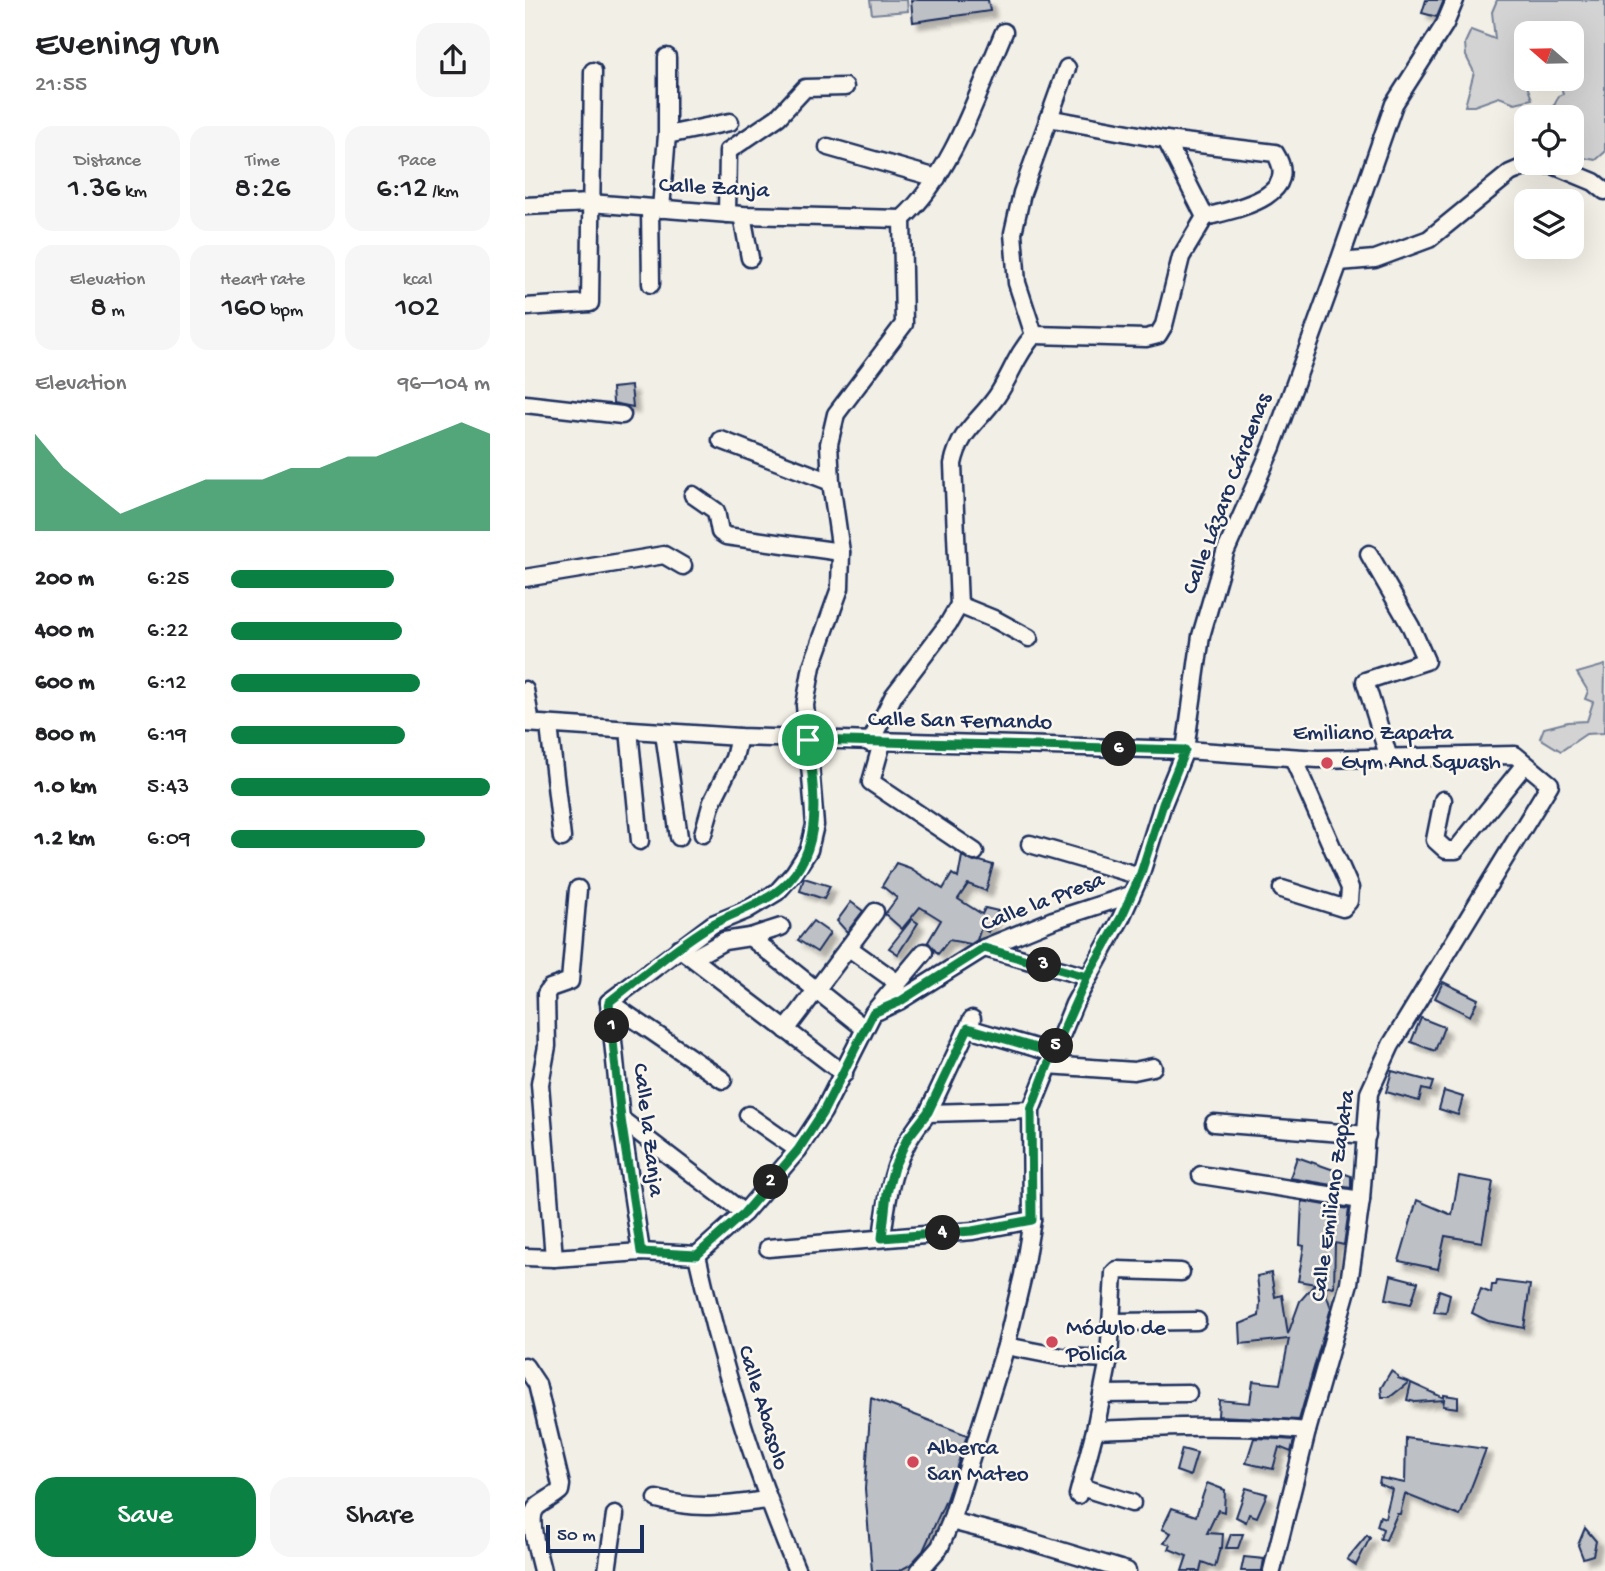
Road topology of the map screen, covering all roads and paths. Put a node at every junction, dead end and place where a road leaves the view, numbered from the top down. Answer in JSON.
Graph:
{"nodes":[{"id":1,"x":1455,"y":0,"type":"edge"},
{"id":2,"x":1004,"y":32,"type":"dead end"},
{"id":3,"x":667,"y":57,"type":"dead end"},
{"id":4,"x":1067,"y":68,"type":"dead end"},
{"id":5,"x":593,"y":71,"type":"dead end"},
{"id":6,"x":845,"y":87,"type":"dead end"},
{"id":7,"x":1048,"y":118,"type":"junction"},
{"id":8,"x":730,"y":122,"type":"dead end"},
{"id":9,"x":667,"y":135,"type":"junction"},
{"id":10,"x":1167,"y":140,"type":"junction"},
{"id":11,"x":828,"y":147,"type":"dead end"},
{"id":12,"x":937,"y":178,"type":"junction"},
{"id":13,"x":1605,"y":191,"type":"edge"},
{"id":14,"x":590,"y":203,"type":"junction"},
{"id":15,"x":525,"y":206,"type":"edge"},
{"id":16,"x":655,"y":209,"type":"junction"},
{"id":17,"x":735,"y":214,"type":"junction"},
{"id":18,"x":1205,"y":217,"type":"junction"},
{"id":19,"x":902,"y":219,"type":"junction"},
{"id":20,"x":750,"y":258,"type":"dead end"},
{"id":21,"x":1339,"y":262,"type":"junction"},
{"id":22,"x":651,"y":284,"type":"dead end"},
{"id":23,"x":525,"y":307,"type":"edge"},
{"id":24,"x":1034,"y":335,"type":"junction"},
{"id":25,"x":525,"y":404,"type":"edge"},
{"id":26,"x":622,"y":415,"type":"dead end"},
{"id":27,"x":721,"y":440,"type":"dead end"},
{"id":28,"x":831,"y":482,"type":"junction"},
{"id":29,"x":693,"y":495,"type":"dead end"},
{"id":30,"x":841,"y":552,"type":"junction"},
{"id":31,"x":1369,"y":554,"type":"dead end"},
{"id":32,"x":683,"y":566,"type":"dead end"},
{"id":33,"x":525,"y":578,"type":"edge"},
{"id":34,"x":959,"y":605,"type":"junction"},
{"id":35,"x":1029,"y":638,"type":"dead end"},
{"id":36,"x":525,"y":690,"type":"edge"},
{"id":37,"x":528,"y":723,"type":"edge"},
{"id":38,"x":549,"y":726,"type":"junction"},
{"id":39,"x":629,"y":730,"type":"junction"},
{"id":40,"x":664,"y":733,"type":"junction"},
{"id":41,"x":740,"y":737,"type":"junction"},
{"id":42,"x":808,"y":740,"type":"junction"},
{"id":43,"x":876,"y":743,"type":"junction"},
{"id":44,"x":1185,"y":750,"type":"junction"},
{"id":45,"x":1293,"y":758,"type":"junction"},
{"id":46,"x":1389,"y":758,"type":"junction"},
{"id":47,"x":1525,"y":764,"type":"junction"},
{"id":48,"x":1550,"y":784,"type":"joint"},
{"id":49,"x":1443,"y":800,"type":"dead end"},
{"id":50,"x":703,"y":834,"type":"dead end"},
{"id":51,"x":679,"y":837,"type":"dead end"},
{"id":52,"x":562,"y":838,"type":"dead end"},
{"id":53,"x":640,"y":842,"type":"dead end"},
{"id":54,"x":1030,"y":844,"type":"dead end"},
{"id":55,"x":975,"y":852,"type":"dead end"},
{"id":56,"x":1140,"y":876,"type":"junction"},
{"id":57,"x":577,"y":889,"type":"dead end"},
{"id":58,"x":1282,"y":889,"type":"dead end"},
{"id":59,"x":1130,"y":895,"type":"junction"},
{"id":60,"x":876,"y":912,"type":"dead end"},
{"id":61,"x":781,"y":927,"type":"dead end"},
{"id":62,"x":750,"y":937,"type":"junction"},
{"id":63,"x":679,"y":948,"type":"junction"},
{"id":64,"x":849,"y":948,"type":"junction"},
{"id":65,"x":984,"y":948,"type":"junction"},
{"id":66,"x":924,"y":952,"type":"dead end"},
{"id":67,"x":693,"y":958,"type":"junction"},
{"id":68,"x":1087,"y":977,"type":"junction"},
{"id":69,"x":898,"y":983,"type":"junction"},
{"id":70,"x":816,"y":992,"type":"junction"},
{"id":71,"x":609,"y":1002,"type":"junction"},
{"id":72,"x":873,"y":1013,"type":"junction"},
{"id":73,"x":864,"y":1028,"type":"junction"},
{"id":74,"x":786,"y":1030,"type":"junction"},
{"id":75,"x":1050,"y":1059,"type":"junction"},
{"id":76,"x":1153,"y":1067,"type":"dead end"},
{"id":77,"x":844,"y":1074,"type":"junction"},
{"id":78,"x":723,"y":1080,"type":"dead end"},
{"id":79,"x":1031,"y":1110,"type":"junction"},
{"id":80,"x":928,"y":1112,"type":"junction"},
{"id":81,"x":748,"y":1115,"type":"dead end"},
{"id":82,"x":621,"y":1119,"type":"junction"},
{"id":83,"x":1214,"y":1123,"type":"dead end"},
{"id":84,"x":1367,"y":1135,"type":"junction"},
{"id":85,"x":798,"y":1150,"type":"junction"},
{"id":86,"x":1201,"y":1175,"type":"dead end"},
{"id":87,"x":1361,"y":1200,"type":"junction"},
{"id":88,"x":744,"y":1213,"type":"junction"},
{"id":89,"x":1032,"y":1220,"type":"junction"},
{"id":90,"x":882,"y":1238,"type":"junction"},
{"id":91,"x":768,"y":1248,"type":"dead end"},
{"id":92,"x":641,"y":1252,"type":"junction"},
{"id":93,"x":697,"y":1255,"type":"junction"},
{"id":94,"x":525,"y":1257,"type":"edge"},
{"id":95,"x":554,"y":1258,"type":"junction"},
{"id":96,"x":1181,"y":1272,"type":"dead end"},
{"id":97,"x":1197,"y":1321,"type":"dead end"},
{"id":98,"x":1113,"y":1322,"type":"junction"},
{"id":99,"x":1006,"y":1346,"type":"junction"},
{"id":100,"x":1109,"y":1359,"type":"junction"},
{"id":101,"x":525,"y":1366,"type":"edge"},
{"id":102,"x":1188,"y":1393,"type":"dead end"},
{"id":103,"x":1102,"y":1394,"type":"junction"},
{"id":104,"x":1095,"y":1430,"type":"junction"},
{"id":105,"x":1307,"y":1431,"type":"junction"},
{"id":106,"x":657,"y":1499,"type":"dead end"},
{"id":107,"x":767,"y":1500,"type":"junction"},
{"id":108,"x":1132,"y":1503,"type":"dead end"},
{"id":109,"x":615,"y":1515,"type":"dead end"},
{"id":110,"x":951,"y":1521,"type":"junction"},
{"id":111,"x":1095,"y":1566,"type":"edge"},
{"id":112,"x":542,"y":1571,"type":"edge"},
{"id":113,"x":607,"y":1571,"type":"edge"},
{"id":114,"x":797,"y":1571,"type":"edge"},
{"id":115,"x":919,"y":1571,"type":"edge"},
{"id":116,"x":1127,"y":1571,"type":"edge"},
{"id":117,"x":1272,"y":1571,"type":"edge"}],
"edges":[{"from":1,"to":21,"type":"street","name":"Calle Lázaro Cárdenas"},
{"from":2,"to":12,"type":"street"},
{"from":3,"to":9,"type":"street"},
{"from":4,"to":7,"type":"street"},
{"from":5,"to":14,"type":"street"},
{"from":6,"to":17,"type":"street"},
{"from":7,"to":10,"type":"street"},
{"from":7,"to":24,"type":"street"},
{"from":8,"to":9,"type":"street"},
{"from":9,"to":16,"type":"street"},
{"from":10,"to":18,"type":"street"},
{"from":10,"to":18,"type":"street"},
{"from":11,"to":12,"type":"street"},
{"from":12,"to":19,"type":"street"},
{"from":13,"to":21,"type":"street"},
{"from":14,"to":15,"type":"street","name":"Calle Zanja"},
{"from":14,"to":16,"type":"street","name":"Calle Zanja"},
{"from":14,"to":23,"type":"street"},
{"from":16,"to":17,"type":"street","name":"Calle Zanja"},
{"from":16,"to":22,"type":"street"},
{"from":17,"to":19,"type":"street","name":"Calle Zanja"},
{"from":17,"to":20,"type":"street"},
{"from":18,"to":24,"type":"street"},
{"from":19,"to":28,"type":"street"},
{"from":21,"to":44,"type":"street","name":"Calle Lázaro Cárdenas"},
{"from":24,"to":34,"type":"street"},
{"from":25,"to":26,"type":"street"},
{"from":27,"to":28,"type":"street"},
{"from":28,"to":30,"type":"street"},
{"from":29,"to":30,"type":"street"},
{"from":30,"to":42,"type":"street"},
{"from":31,"to":46,"type":"street"},
{"from":32,"to":33,"type":"street"},
{"from":34,"to":35,"type":"street"},
{"from":34,"to":43,"type":"street"},
{"from":36,"to":37,"type":"street"},
{"from":37,"to":38,"type":"street","name":"Calle San Fernando"},
{"from":38,"to":39,"type":"street","name":"Calle San Fernando"},
{"from":38,"to":52,"type":"street"},
{"from":39,"to":40,"type":"street","name":"Calle San Fernando"},
{"from":39,"to":53,"type":"street"},
{"from":40,"to":41,"type":"street","name":"Calle San Fernando"},
{"from":40,"to":51,"type":"street"},
{"from":41,"to":42,"type":"street","name":"Calle San Fernando"},
{"from":41,"to":50,"type":"street"},
{"from":42,"to":43,"type":"street","name":"Calle San Fernando"},
{"from":42,"to":63,"type":"street"},
{"from":43,"to":44,"type":"street","name":"Calle San Fernando"},
{"from":43,"to":55,"type":"street"},
{"from":44,"to":45,"type":"street","name":"Emiliano Zapata"},
{"from":44,"to":56,"type":"street","name":"Calle Lázaro Cárdenas"},
{"from":45,"to":46,"type":"street","name":"Emiliano Zapata"},
{"from":45,"to":58,"type":"street"},
{"from":46,"to":47,"type":"street","name":"Emiliano Zapata"},
{"from":47,"to":48,"type":"street","name":"Emiliano Zapata"},
{"from":47,"to":49,"type":"street"},
{"from":48,"to":84,"type":"street","name":"Calle Emiliano Zapata"},
{"from":54,"to":56,"type":"street"},
{"from":56,"to":59,"type":"street","name":"Calle Lázaro Cárdenas"},
{"from":57,"to":95,"type":"street"},
{"from":59,"to":65,"type":"street","name":"Calle la Presa"},
{"from":59,"to":68,"type":"street","name":"Calle Lázaro Cárdenas"},
{"from":60,"to":64,"type":"street"},
{"from":61,"to":62,"type":"street"},
{"from":62,"to":67,"type":"street"},
{"from":62,"to":70,"type":"street"},
{"from":63,"to":67,"type":"street"},
{"from":63,"to":71,"type":"street"},
{"from":64,"to":69,"type":"street"},
{"from":64,"to":70,"type":"street"},
{"from":65,"to":68,"type":"street"},
{"from":65,"to":72,"type":"street","name":"Calle la Presa"},
{"from":66,"to":69,"type":"street"},
{"from":67,"to":74,"type":"street"},
{"from":68,"to":75,"type":"street","name":"Calle Lázaro Cárdenas"},
{"from":69,"to":72,"type":"street"},
{"from":70,"to":73,"type":"street"},
{"from":70,"to":74,"type":"street"},
{"from":71,"to":78,"type":"street"},
{"from":71,"to":82,"type":"street","name":"Calle la Zanja"},
{"from":72,"to":73,"type":"street"},
{"from":73,"to":77,"type":"street"},
{"from":74,"to":77,"type":"street"},
{"from":75,"to":76,"type":"street"},
{"from":75,"to":79,"type":"street","name":"Calle Lázaro Cárdenas"},
{"from":75,"to":80,"type":"street"},
{"from":77,"to":85,"type":"street"},
{"from":79,"to":80,"type":"street"},
{"from":79,"to":89,"type":"street","name":"Calle Lázaro Cárdenas"},
{"from":80,"to":90,"type":"street"},
{"from":81,"to":85,"type":"street"},
{"from":82,"to":88,"type":"street"},
{"from":82,"to":92,"type":"street","name":"Calle la Zanja"},
{"from":83,"to":84,"type":"street"},
{"from":84,"to":87,"type":"street","name":"Calle Emiliano Zapata"},
{"from":85,"to":88,"type":"street"},
{"from":86,"to":87,"type":"street"},
{"from":87,"to":105,"type":"street","name":"Calle Emiliano Zapata"},
{"from":88,"to":93,"type":"street"},
{"from":89,"to":90,"type":"street"},
{"from":89,"to":99,"type":"street","name":"Calle Lázaro Cárdenas"},
{"from":90,"to":91,"type":"street"},
{"from":92,"to":93,"type":"street"},
{"from":92,"to":95,"type":"street"},
{"from":93,"to":107,"type":"street","name":"Calle Abasolo"},
{"from":94,"to":95,"type":"street"},
{"from":96,"to":98,"type":"street"},
{"from":97,"to":98,"type":"street"},
{"from":98,"to":100,"type":"street"},
{"from":99,"to":100,"type":"street"},
{"from":99,"to":110,"type":"street","name":"Calle Lázaro Cárdenas"},
{"from":100,"to":103,"type":"street"},
{"from":101,"to":112,"type":"street"},
{"from":102,"to":103,"type":"street"},
{"from":103,"to":104,"type":"street"},
{"from":104,"to":105,"type":"street"},
{"from":104,"to":108,"type":"street"},
{"from":105,"to":117,"type":"street","name":"Calle Emiliano Zapata"},
{"from":106,"to":107,"type":"street"},
{"from":107,"to":114,"type":"street","name":"Calle Abasolo"},
{"from":109,"to":113,"type":"street"},
{"from":110,"to":111,"type":"street"},
{"from":110,"to":115,"type":"street","name":"Calle Lázaro Cárdenas"},
{"from":111,"to":116,"type":"street"}]}
